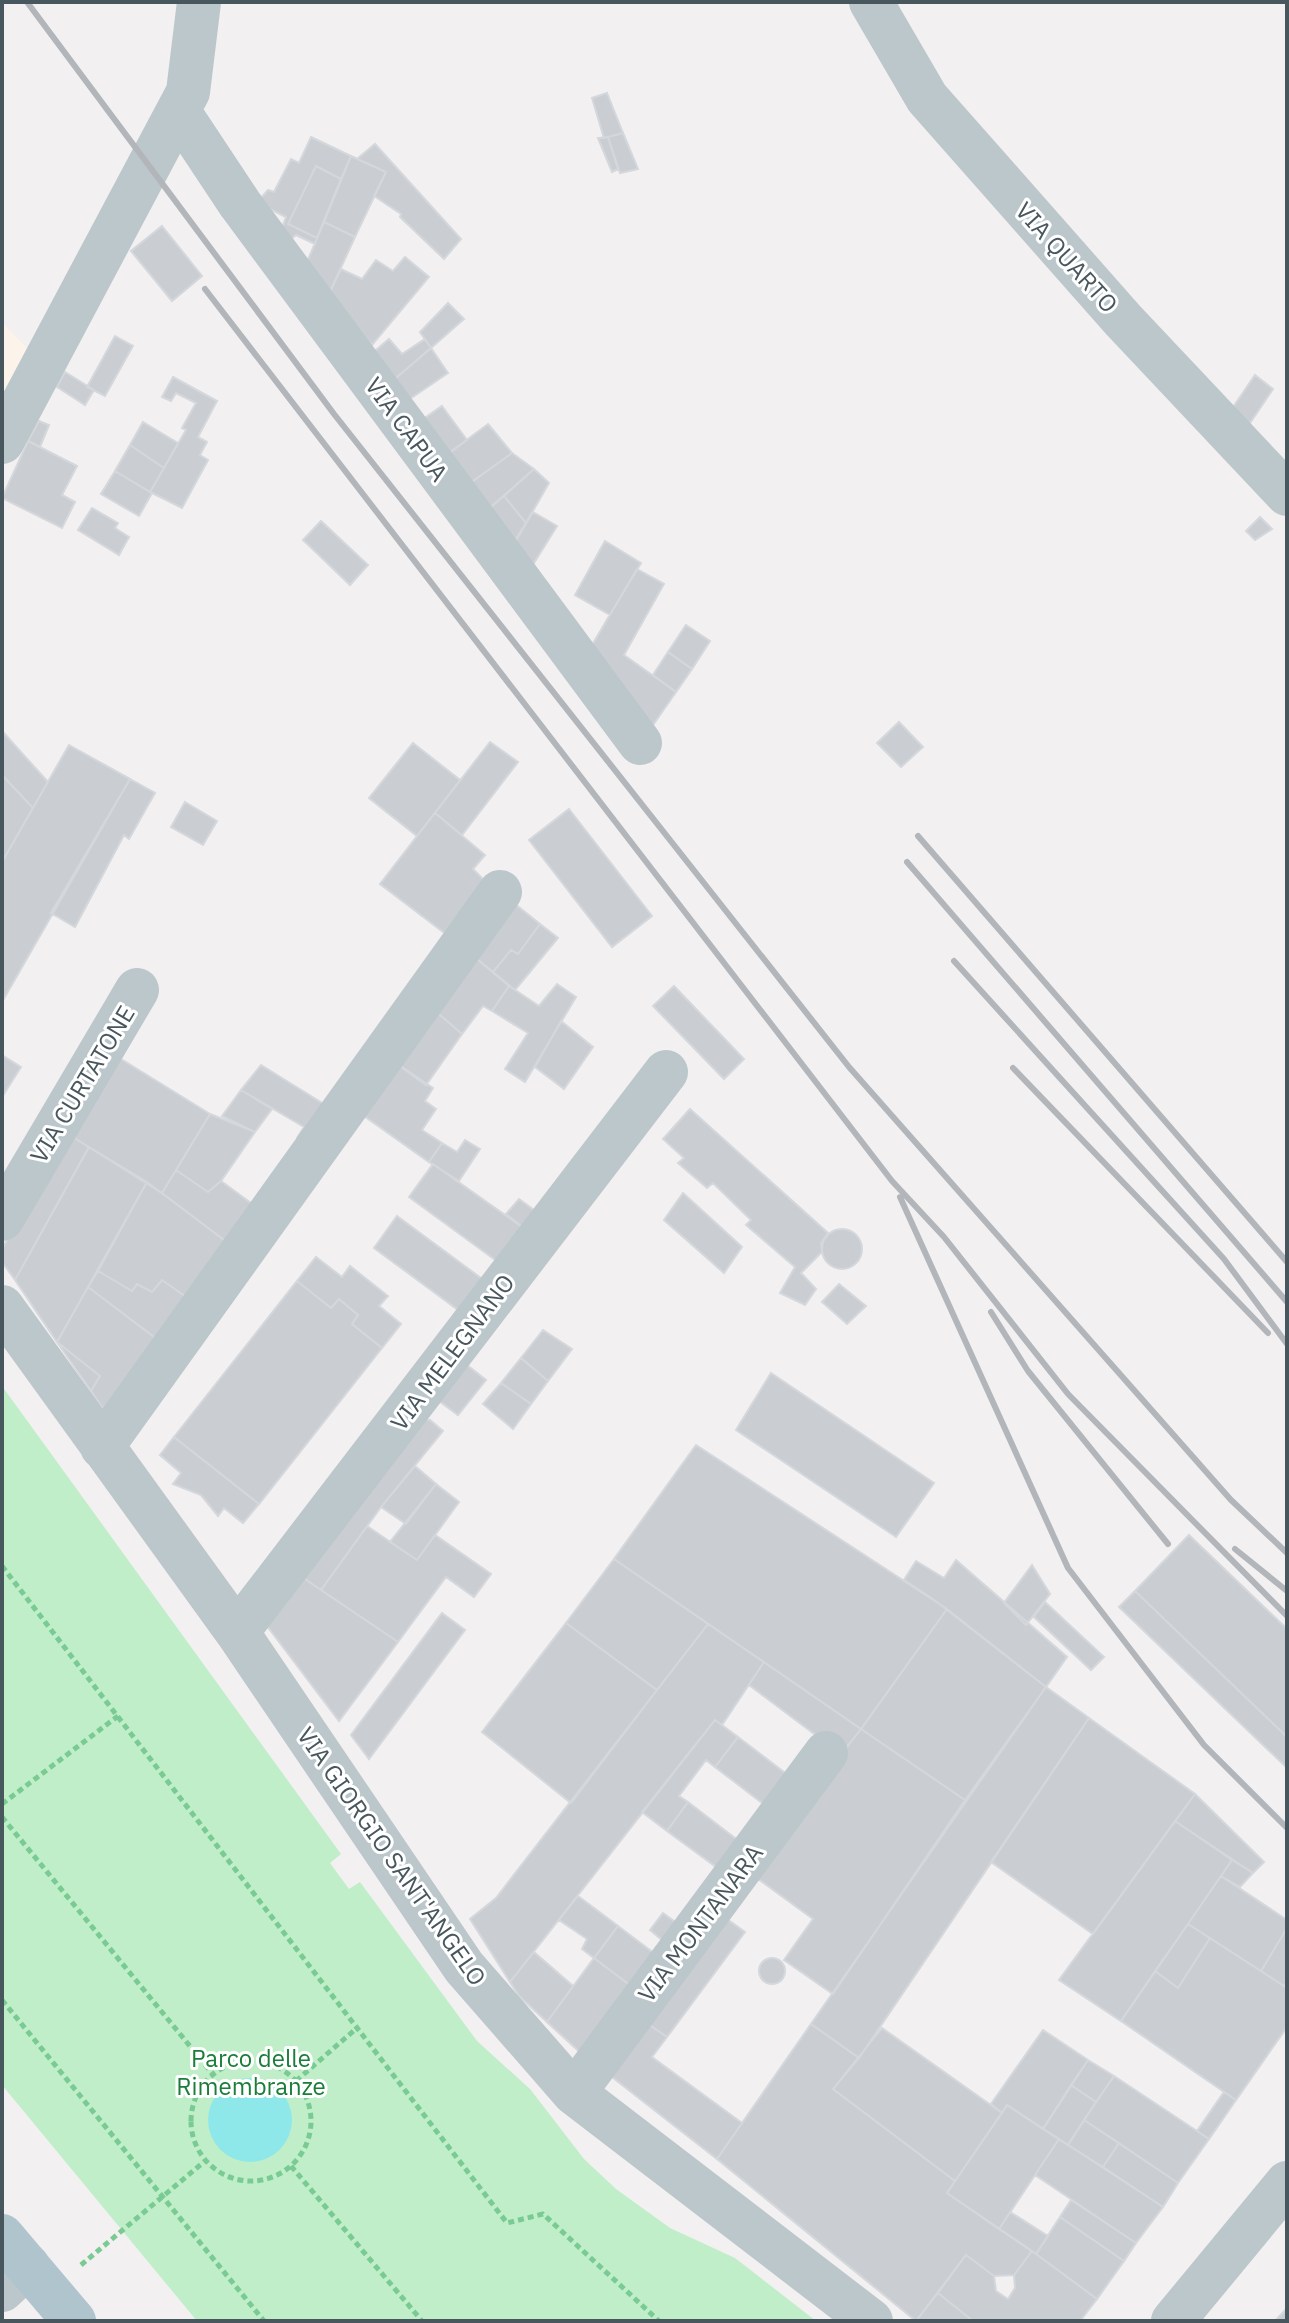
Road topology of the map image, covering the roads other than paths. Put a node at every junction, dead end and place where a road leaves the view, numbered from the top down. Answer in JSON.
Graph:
{"nodes":[{"id":1,"x":199,"y":2,"type":"edge"},
{"id":2,"x":871,"y":2,"type":"edge"},
{"id":3,"x":179,"y":112,"type":"junction"},
{"id":4,"x":2,"y":442,"type":"edge"},
{"id":5,"x":1287,"y":494,"type":"edge"},
{"id":6,"x":640,"y":743,"type":"dead end"},
{"id":7,"x":500,"y":892,"type":"dead end"},
{"id":8,"x":137,"y":990,"type":"dead end"},
{"id":9,"x":666,"y":1072,"type":"dead end"},
{"id":10,"x":2,"y":1219,"type":"edge"},
{"id":11,"x":2,"y":1307,"type":"edge"},
{"id":12,"x":102,"y":1447,"type":"junction"},
{"id":13,"x":237,"y":1632,"type":"junction"},
{"id":14,"x":826,"y":1753,"type":"dead end"},
{"id":15,"x":574,"y":2093,"type":"junction"},
{"id":16,"x":1287,"y":2183,"type":"edge"},
{"id":17,"x":871,"y":2321,"type":"edge"},
{"id":18,"x":1173,"y":2321,"type":"edge"}],
"edges":[{"from":1,"to":3,"type":"street"},
{"from":2,"to":5,"type":"street","name":"VIA QUARTO"},
{"from":3,"to":4,"type":"street"},
{"from":3,"to":6,"type":"street","name":"VIA CAPUA"},
{"from":7,"to":12,"type":"street"},
{"from":8,"to":10,"type":"street","name":"VIA CURTATONE"},
{"from":9,"to":13,"type":"street","name":"VIA MELEGNANO"},
{"from":11,"to":12,"type":"street","name":"VIA GIORGIO SANT'ANGELO"},
{"from":12,"to":13,"type":"street","name":"VIA GIORGIO SANT'ANGELO"},
{"from":13,"to":15,"type":"street","name":"VIA GIORGIO SANT'ANGELO"},
{"from":14,"to":15,"type":"street","name":"VIA MONTANARA"},
{"from":15,"to":17,"type":"street","name":"VIA GIORGIO SANT'ANGELO"},
{"from":16,"to":18,"type":"street"}]}
